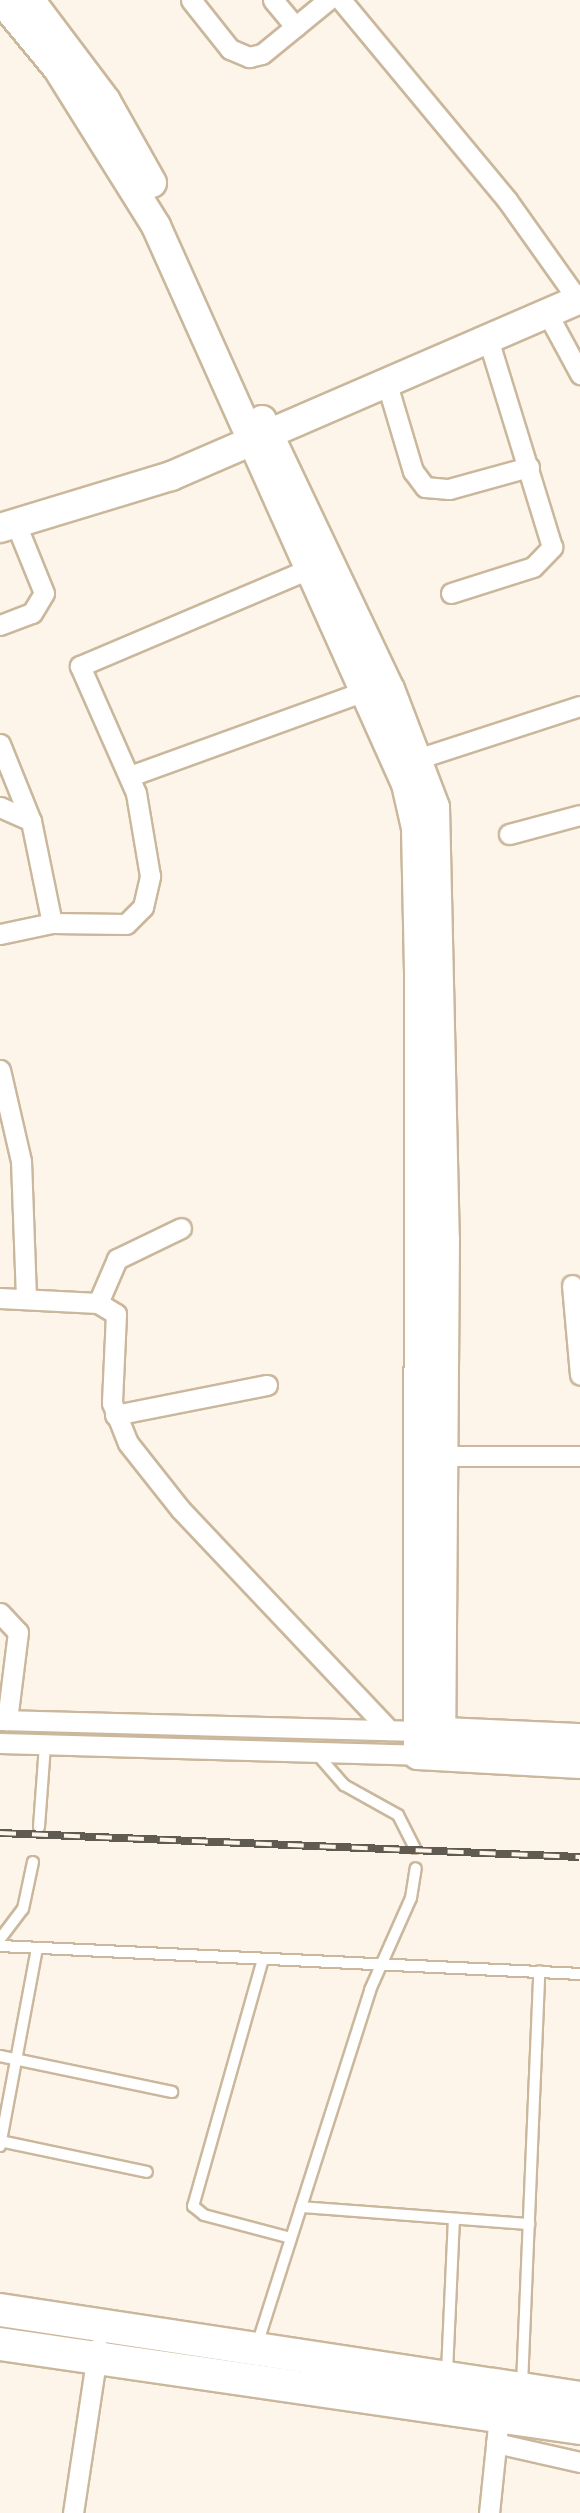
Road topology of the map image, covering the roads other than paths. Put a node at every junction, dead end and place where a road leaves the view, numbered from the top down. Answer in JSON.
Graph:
{"nodes":[{"id":1,"x":1,"y":0,"type":"edge"},
{"id":2,"x":30,"y":0,"type":"edge"},
{"id":3,"x":191,"y":0,"type":"edge"},
{"id":4,"x":274,"y":0,"type":"edge"},
{"id":5,"x":328,"y":0,"type":"edge"},
{"id":6,"x":341,"y":0,"type":"edge"},
{"id":7,"x":296,"y":27,"type":"junction"},
{"id":8,"x":579,"y":299,"type":"edge"},
{"id":9,"x":545,"y":311,"type":"junction"},
{"id":10,"x":488,"y":339,"type":"junction"},
{"id":11,"x":580,"y":374,"type":"edge"},
{"id":12,"x":387,"y":384,"type":"junction"},
{"id":13,"x":259,"y":433,"type":"junction"},
{"id":14,"x":529,"y":467,"type":"junction"},
{"id":15,"x":8,"y":526,"type":"edge"},
{"id":16,"x":306,"y":570,"type":"junction"},
{"id":17,"x":451,"y":593,"type":"dead end"},
{"id":18,"x":0,"y":625,"type":"edge"},
{"id":19,"x":365,"y":691,"type":"junction"},
{"id":20,"x":580,"y":706,"type":"edge"},
{"id":21,"x":0,"y":744,"type":"edge"},
{"id":22,"x":420,"y":758,"type":"junction"},
{"id":23,"x":130,"y":776,"type":"junction"},
{"id":24,"x":0,"y":807,"type":"edge"},
{"id":25,"x":580,"y":816,"type":"edge"},
{"id":26,"x":31,"y":821,"type":"junction"},
{"id":27,"x":509,"y":834,"type":"dead end"},
{"id":28,"x":52,"y":923,"type":"junction"},
{"id":29,"x":0,"y":934,"type":"edge"},
{"id":30,"x":0,"y":1070,"type":"edge"},
{"id":31,"x":181,"y":1228,"type":"dead end"},
{"id":32,"x":572,"y":1285,"type":"dead end"},
{"id":33,"x":0,"y":1297,"type":"edge"},
{"id":34,"x":26,"y":1299,"type":"junction"},
{"id":35,"x":98,"y":1303,"type":"junction"},
{"id":36,"x":580,"y":1375,"type":"edge"},
{"id":37,"x":267,"y":1385,"type":"dead end"},
{"id":38,"x":115,"y":1415,"type":"junction"},
{"id":39,"x":444,"y":1456,"type":"junction"},
{"id":40,"x":580,"y":1456,"type":"edge"},
{"id":41,"x":0,"y":1613,"type":"edge"},
{"id":42,"x":3,"y":1720,"type":"edge"},
{"id":43,"x":389,"y":1730,"type":"junction"},
{"id":44,"x":580,"y":1738,"type":"edge"},
{"id":45,"x":0,"y":1743,"type":"edge"},
{"id":46,"x":430,"y":1743,"type":"junction"},
{"id":47,"x":45,"y":1745,"type":"junction"},
{"id":48,"x":316,"y":1753,"type":"junction"},
{"id":49,"x":580,"y":1764,"type":"edge"},
{"id":50,"x":39,"y":1827,"type":"dead end"},
{"id":51,"x":415,"y":1848,"type":"dead end"},
{"id":52,"x":33,"y":1862,"type":"dead end"},
{"id":53,"x":416,"y":1868,"type":"dead end"},
{"id":54,"x":0,"y":1939,"type":"edge"},
{"id":55,"x":0,"y":1945,"type":"edge"},
{"id":56,"x":37,"y":1948,"type":"junction"},
{"id":57,"x":263,"y":1959,"type":"junction"},
{"id":58,"x":382,"y":1962,"type":"junction"},
{"id":59,"x":539,"y":1971,"type":"junction"},
{"id":60,"x":580,"y":1973,"type":"edge"},
{"id":61,"x":0,"y":2056,"type":"edge"},
{"id":62,"x":16,"y":2059,"type":"junction"},
{"id":63,"x":172,"y":2092,"type":"dead end"},
{"id":64,"x":0,"y":2143,"type":"edge"},
{"id":65,"x":147,"y":2172,"type":"dead end"},
{"id":66,"x":301,"y":2207,"type":"junction"},
{"id":67,"x":454,"y":2219,"type":"junction"},
{"id":68,"x":529,"y":2224,"type":"junction"},
{"id":69,"x":291,"y":2238,"type":"junction"},
{"id":70,"x":0,"y":2310,"type":"edge"},
{"id":71,"x":99,"y":2341,"type":"junction"},
{"id":72,"x":0,"y":2344,"type":"edge"},
{"id":73,"x":254,"y":2352,"type":"junction"},
{"id":74,"x":447,"y":2377,"type":"junction"},
{"id":75,"x":580,"y":2398,"type":"edge"},
{"id":76,"x":505,"y":2407,"type":"junction"},
{"id":77,"x":580,"y":2428,"type":"edge"},
{"id":78,"x":580,"y":2462,"type":"edge"},
{"id":79,"x":74,"y":2513,"type":"edge"},
{"id":80,"x":489,"y":2513,"type":"edge"}],
"edges":[{"from":1,"to":13,"type":"main road"},
{"from":2,"to":13,"type":"main road"},
{"from":3,"to":7,"type":"street"},
{"from":4,"to":7,"type":"street"},
{"from":5,"to":7,"type":"street"},
{"from":6,"to":8,"type":"street"},
{"from":8,"to":9,"type":"main road"},
{"from":9,"to":10,"type":"main road"},
{"from":9,"to":11,"type":"street"},
{"from":10,"to":12,"type":"main road"},
{"from":10,"to":14,"type":"street"},
{"from":12,"to":13,"type":"main road"},
{"from":12,"to":14,"type":"street"},
{"from":13,"to":15,"type":"main road"},
{"from":13,"to":16,"type":"main road"},
{"from":13,"to":22,"type":"main road"},
{"from":14,"to":17,"type":"street"},
{"from":15,"to":18,"type":"street"},
{"from":16,"to":19,"type":"main road"},
{"from":16,"to":23,"type":"street"},
{"from":19,"to":23,"type":"street"},
{"from":19,"to":46,"type":"main road"},
{"from":20,"to":22,"type":"street"},
{"from":21,"to":26,"type":"street"},
{"from":22,"to":39,"type":"main road"},
{"from":23,"to":28,"type":"street"},
{"from":24,"to":26,"type":"street"},
{"from":25,"to":27,"type":"street"},
{"from":26,"to":28,"type":"street"},
{"from":28,"to":29,"type":"street"},
{"from":30,"to":34,"type":"street"},
{"from":31,"to":35,"type":"street"},
{"from":32,"to":36,"type":"street"},
{"from":33,"to":34,"type":"street"},
{"from":34,"to":35,"type":"street"},
{"from":35,"to":38,"type":"street"},
{"from":37,"to":38,"type":"street"},
{"from":38,"to":43,"type":"street"},
{"from":39,"to":40,"type":"street"},
{"from":39,"to":46,"type":"main road"},
{"from":41,"to":42,"type":"street"},
{"from":42,"to":43,"type":"street"},
{"from":43,"to":46,"type":"street"},
{"from":44,"to":46,"type":"main road"},
{"from":45,"to":47,"type":"street"},
{"from":46,"to":48,"type":"street"},
{"from":46,"to":49,"type":"main road"},
{"from":47,"to":48,"type":"street"},
{"from":47,"to":50,"type":"lane"},
{"from":48,"to":51,"type":"lane"},
{"from":52,"to":54,"type":"lane"},
{"from":53,"to":58,"type":"lane"},
{"from":55,"to":56,"type":"lane"},
{"from":56,"to":57,"type":"lane"},
{"from":56,"to":62,"type":"lane"},
{"from":57,"to":58,"type":"lane"},
{"from":57,"to":69,"type":"lane"},
{"from":58,"to":59,"type":"lane"},
{"from":58,"to":66,"type":"lane"},
{"from":59,"to":60,"type":"lane"},
{"from":59,"to":68,"type":"lane"},
{"from":61,"to":62,"type":"lane"},
{"from":62,"to":63,"type":"lane"},
{"from":62,"to":64,"type":"lane"},
{"from":64,"to":65,"type":"lane"},
{"from":66,"to":67,"type":"lane"},
{"from":66,"to":69,"type":"lane"},
{"from":67,"to":68,"type":"lane"},
{"from":67,"to":74,"type":"lane"},
{"from":68,"to":76,"type":"lane"},
{"from":69,"to":73,"type":"lane"},
{"from":70,"to":71,"type":"main road"},
{"from":71,"to":72,"type":"main road"},
{"from":71,"to":73,"type":"main road"},
{"from":71,"to":76,"type":"main road"},
{"from":71,"to":79,"type":"street"},
{"from":73,"to":74,"type":"main road"},
{"from":74,"to":76,"type":"main road"},
{"from":75,"to":76,"type":"main road"},
{"from":76,"to":77,"type":"main road"},
{"from":76,"to":78,"type":"street"},
{"from":76,"to":80,"type":"street"}]}
